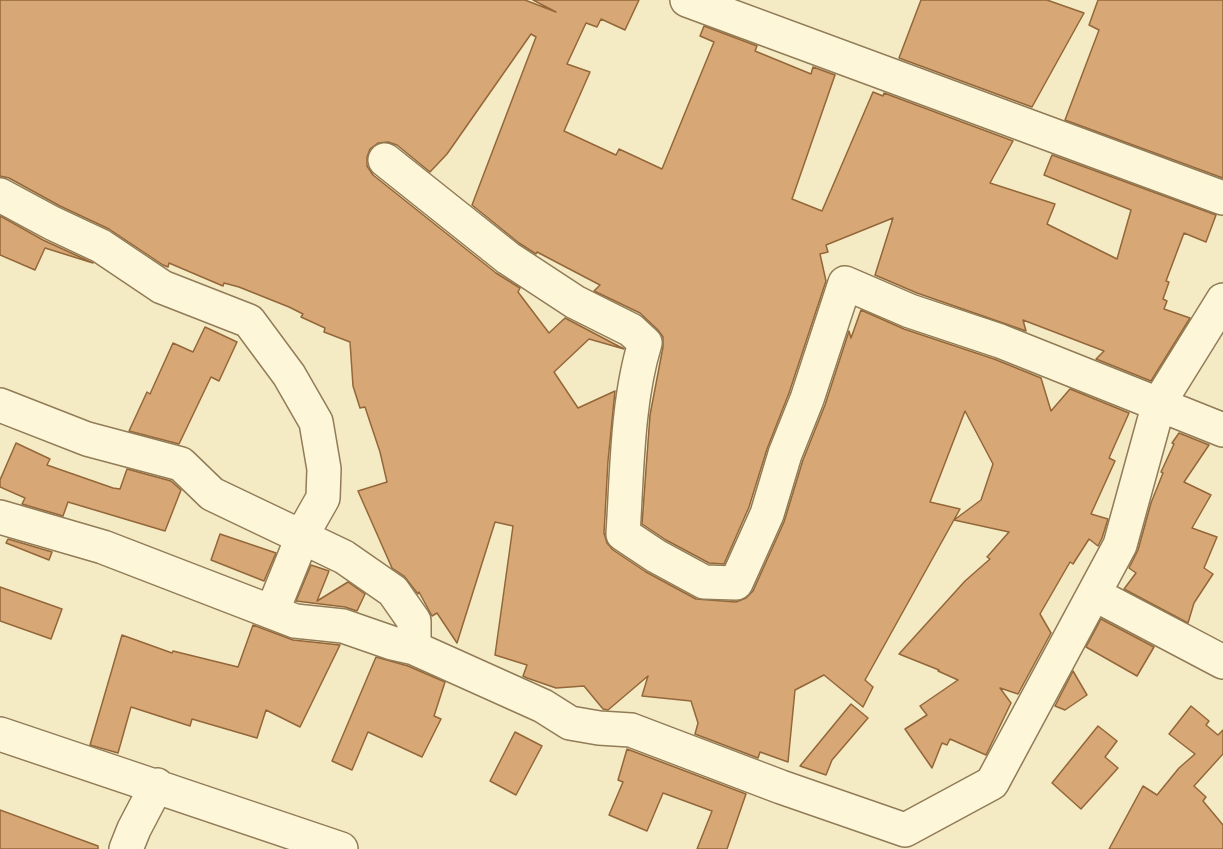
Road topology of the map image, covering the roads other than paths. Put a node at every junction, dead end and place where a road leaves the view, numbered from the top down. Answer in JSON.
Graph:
{"nodes":[{"id":1,"x":704,"y":3,"type":"edge"},
{"id":2,"x":385,"y":160,"type":"dead end"},
{"id":3,"x":0,"y":195,"type":"edge"},
{"id":4,"x":1223,"y":198,"type":"edge"},
{"id":5,"x":1223,"y":300,"type":"edge"},
{"id":6,"x":1159,"y":404,"type":"junction"},
{"id":7,"x":0,"y":405,"type":"edge"},
{"id":8,"x":1223,"y":430,"type":"edge"},
{"id":9,"x":0,"y":517,"type":"edge"},
{"id":10,"x":302,"y":537,"type":"junction"},
{"id":11,"x":1094,"y":594,"type":"junction"},
{"id":12,"x":272,"y":612,"type":"junction"},
{"id":13,"x":414,"y":648,"type":"junction"},
{"id":14,"x":1223,"y":662,"type":"edge"},
{"id":15,"x":0,"y":734,"type":"edge"},
{"id":16,"x":157,"y":785,"type":"junction"},
{"id":17,"x":126,"y":849,"type":"edge"},
{"id":18,"x":341,"y":849,"type":"edge"}],
"edges":[{"from":1,"to":4,"type":"street"},
{"from":2,"to":6,"type":"street"},
{"from":3,"to":10,"type":"street"},
{"from":5,"to":6,"type":"street"},
{"from":6,"to":8,"type":"street"},
{"from":6,"to":11,"type":"street"},
{"from":7,"to":10,"type":"street"},
{"from":9,"to":12,"type":"street"},
{"from":10,"to":12,"type":"street"},
{"from":10,"to":13,"type":"street"},
{"from":11,"to":13,"type":"street"},
{"from":11,"to":14,"type":"street"},
{"from":12,"to":13,"type":"street"},
{"from":15,"to":16,"type":"street"},
{"from":16,"to":17,"type":"street"},
{"from":16,"to":18,"type":"street"}]}
